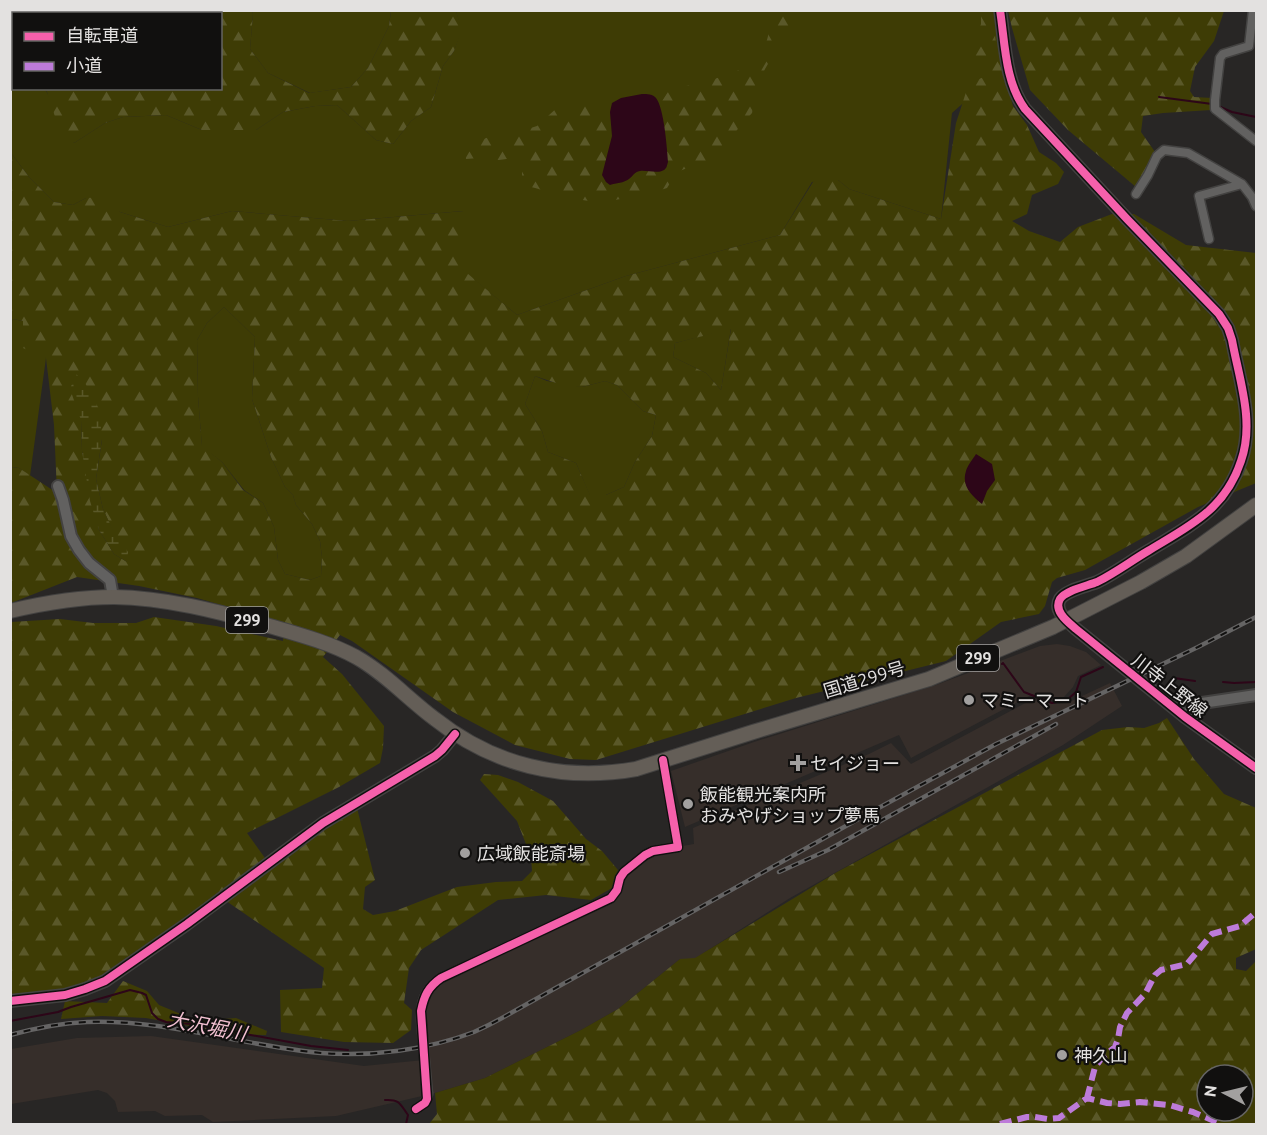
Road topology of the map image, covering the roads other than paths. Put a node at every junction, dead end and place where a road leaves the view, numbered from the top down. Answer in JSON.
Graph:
{"nodes":[{"id":1,"x":1000,"y":10,"type":"edge"},
{"id":2,"x":1254,"y":10,"type":"edge"},
{"id":3,"x":1253,"y":46,"type":"edge"},
{"id":4,"x":1257,"y":141,"type":"edge"},
{"id":5,"x":1242,"y":184,"type":"junction"},
{"id":6,"x":1136,"y":194,"type":"dead end"},
{"id":7,"x":1257,"y":206,"type":"edge"},
{"id":8,"x":1209,"y":239,"type":"dead end"},
{"id":9,"x":58,"y":486,"type":"dead end"},
{"id":10,"x":1257,"y":505,"type":"edge"},
{"id":11,"x":113,"y":597,"type":"junction"},
{"id":12,"x":10,"y":611,"type":"edge"},
{"id":13,"x":1067,"y":621,"type":"junction"},
{"id":14,"x":1257,"y":694,"type":"edge"},
{"id":15,"x":1185,"y":717,"type":"junction"},
{"id":16,"x":454,"y":734,"type":"junction"},
{"id":17,"x":663,"y":760,"type":"junction"},
{"id":18,"x":1257,"y":768,"type":"edge"},
{"id":19,"x":10,"y":1001,"type":"edge"},
{"id":20,"x":416,"y":1109,"type":"dead end"}],
"edges":[{"from":1,"to":13,"type":"street"},
{"from":2,"to":3,"type":"street"},
{"from":3,"to":4,"type":"street"},
{"from":5,"to":6,"type":"street"},
{"from":5,"to":7,"type":"street"},
{"from":5,"to":8,"type":"street"},
{"from":9,"to":11,"type":"street"},
{"from":10,"to":13,"type":"highway","name":"国道299号","number":"299"},
{"from":11,"to":12,"type":"highway","number":"299"},
{"from":11,"to":16,"type":"highway","number":"299"},
{"from":13,"to":15,"type":"street","name":"川寺上野線"},
{"from":13,"to":17,"type":"highway","name":"国道299号","number":"299"},
{"from":14,"to":15,"type":"street"},
{"from":15,"to":18,"type":"street","name":"川寺上野線"},
{"from":16,"to":17,"type":"highway","name":"国道299号","number":"299"},
{"from":16,"to":19,"type":"street"},
{"from":17,"to":20,"type":"street","bridge":true}]}
